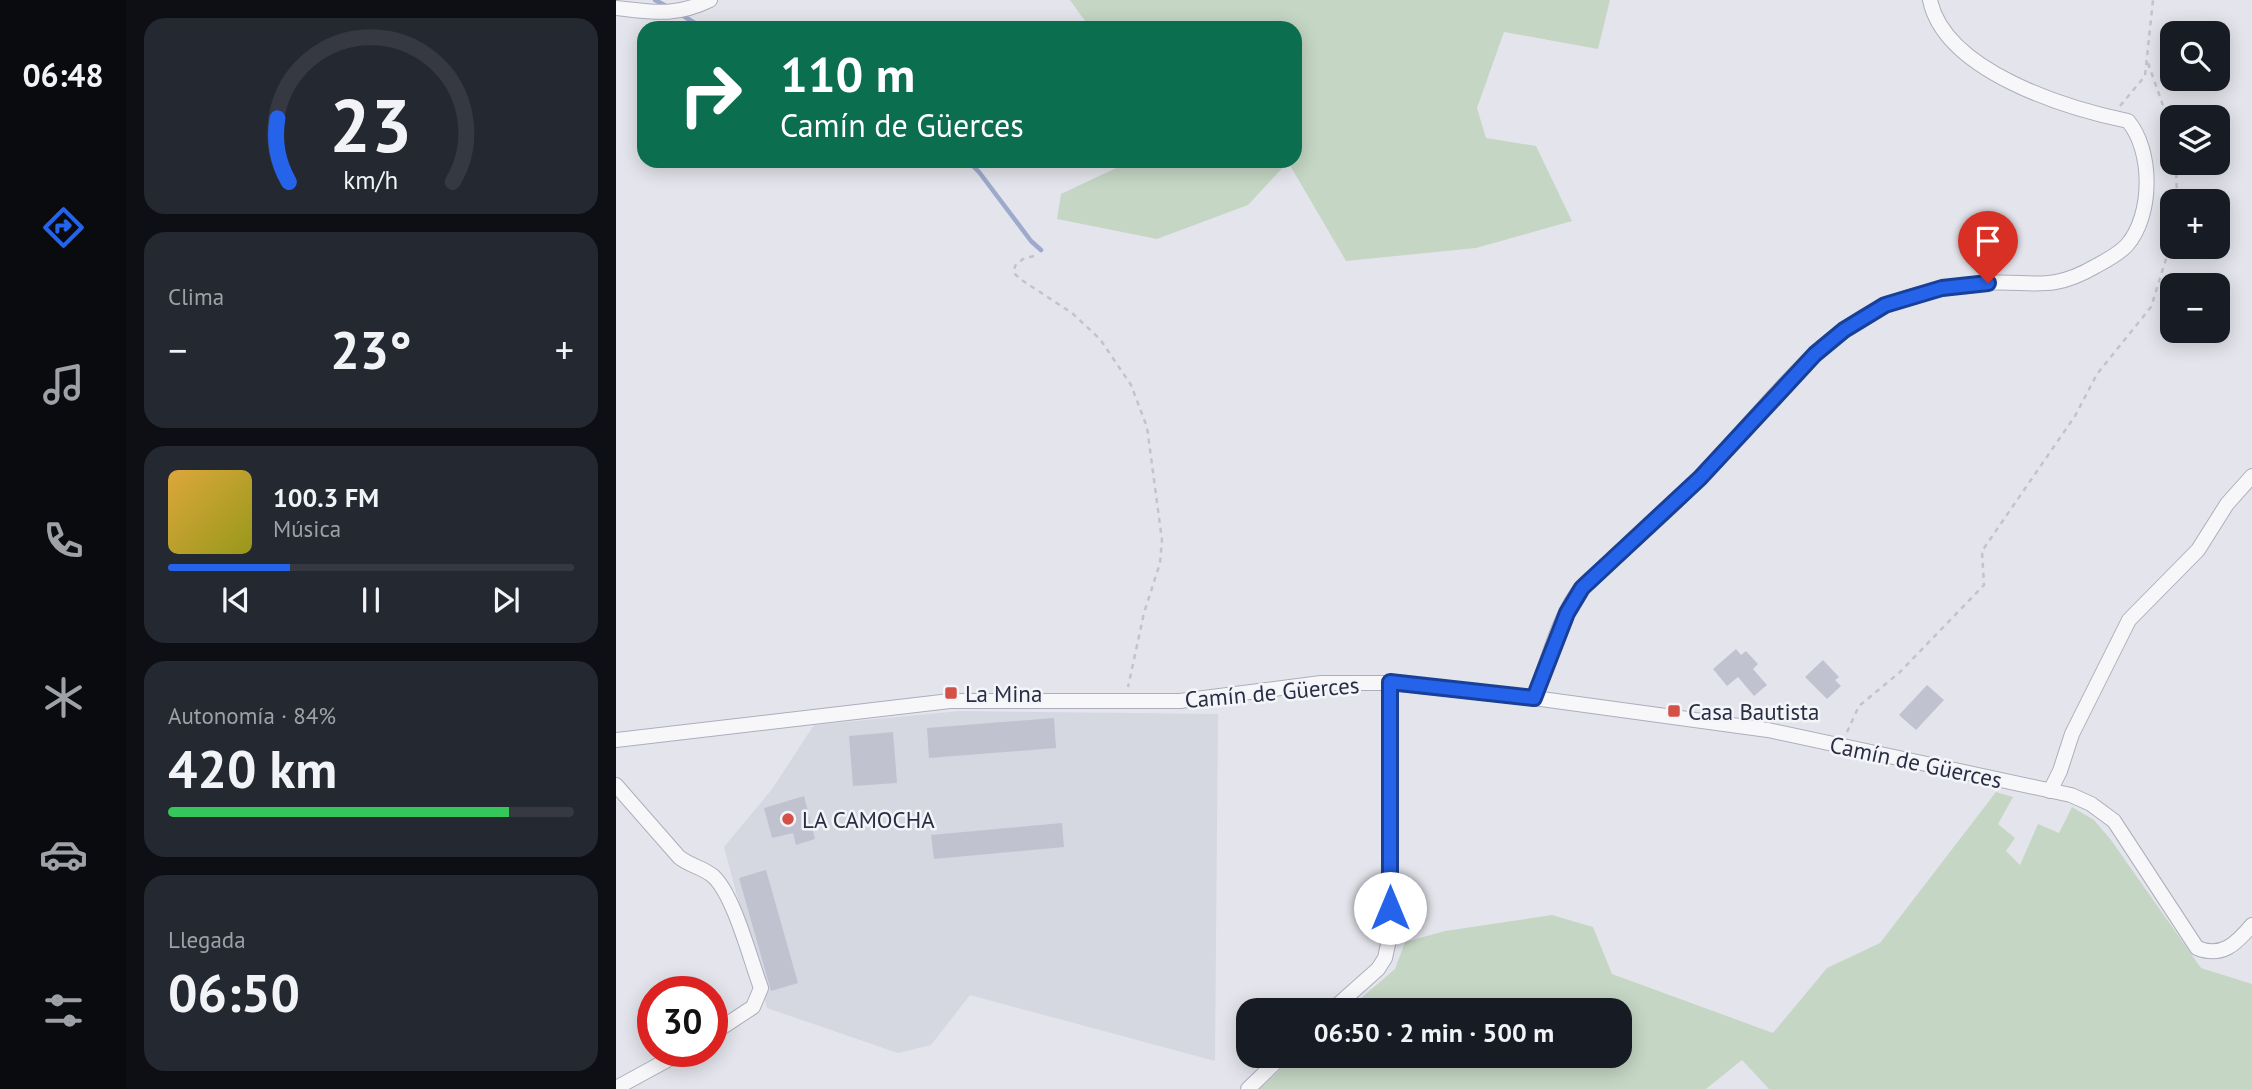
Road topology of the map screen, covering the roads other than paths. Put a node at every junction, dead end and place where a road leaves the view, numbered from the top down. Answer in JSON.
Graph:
{"nodes":[{"id":1,"x":710,"y":0,"type":"edge"},
{"id":2,"x":1930,"y":0,"type":"edge"},
{"id":3,"x":616,"y":8,"type":"edge"},
{"id":4,"x":2252,"y":476,"type":"edge"},
{"id":5,"x":1390,"y":682,"type":"junction"},
{"id":6,"x":1534,"y":698,"type":"junction"},
{"id":7,"x":616,"y":740,"type":"edge"},
{"id":8,"x":616,"y":785,"type":"edge"},
{"id":9,"x":2050,"y":791,"type":"junction"},
{"id":10,"x":2252,"y":925,"type":"edge"},
{"id":11,"x":1345,"y":998,"type":"edge"},
{"id":12,"x":728,"y":1023,"type":"edge"},
{"id":13,"x":654,"y":1067,"type":"edge"},
{"id":14,"x":1270,"y":1068,"type":"edge"},
{"id":15,"x":616,"y":1088,"type":"edge"},
{"id":16,"x":1248,"y":1089,"type":"edge"}],
"edges":[{"from":1,"to":3,"type":"street"},
{"from":2,"to":6,"type":"street"},
{"from":4,"to":9,"type":"street"},
{"from":5,"to":6,"type":"street","name":"Camín de Güerces"},
{"from":5,"to":7,"type":"street","name":"Camín de Güerces"},
{"from":5,"to":11,"type":"street"},
{"from":6,"to":9,"type":"street","name":"Camín de Güerces"},
{"from":8,"to":12,"type":"street"},
{"from":9,"to":10,"type":"street","name":"Camín de Güerces"},
{"from":13,"to":15,"type":"street"},
{"from":14,"to":16,"type":"street"}]}
